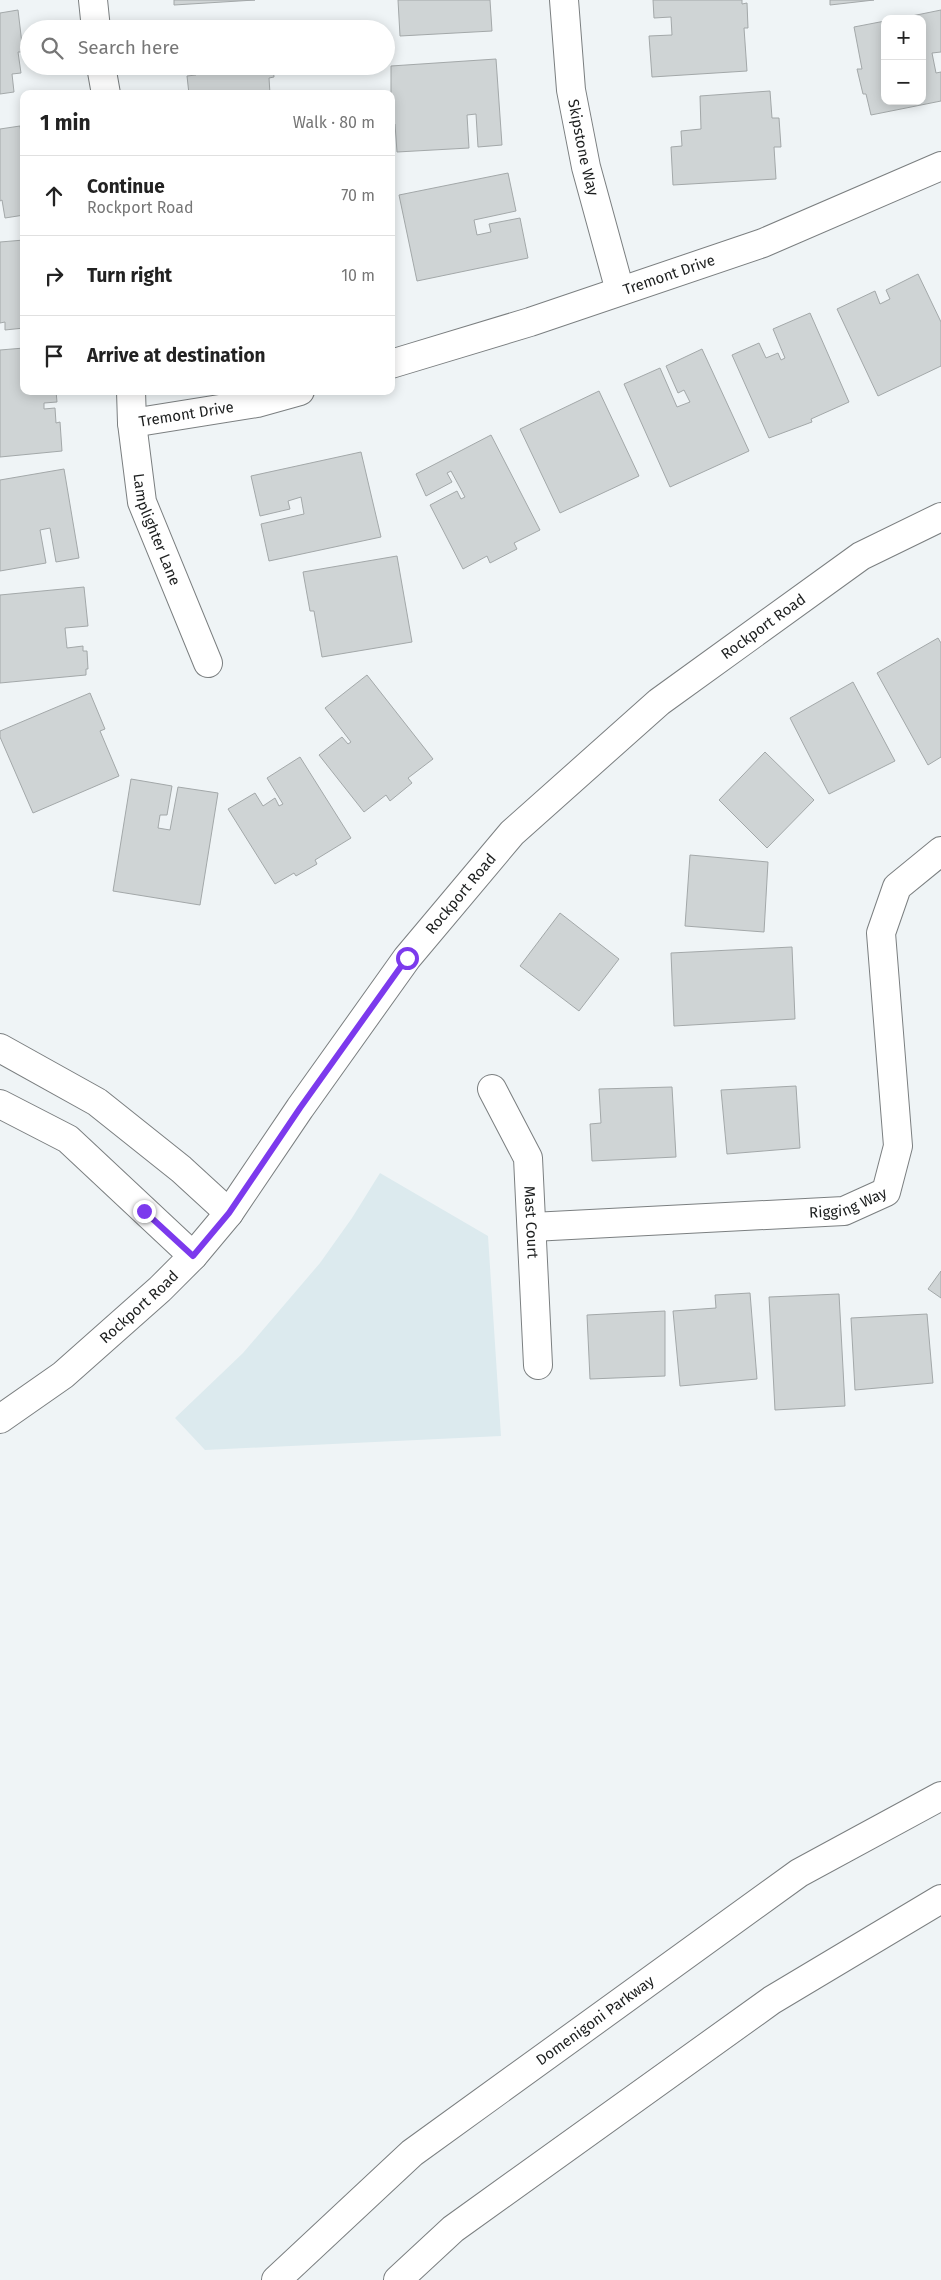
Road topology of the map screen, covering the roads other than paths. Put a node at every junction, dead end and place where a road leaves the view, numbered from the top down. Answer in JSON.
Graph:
{"nodes":[{"id":1,"x":93,"y":0,"type":"edge"},
{"id":2,"x":564,"y":0,"type":"edge"},
{"id":3,"x":95,"y":20,"type":"edge"},
{"id":4,"x":103,"y":75,"type":"edge"},
{"id":5,"x":105,"y":90,"type":"edge"},
{"id":6,"x":941,"y":166,"type":"edge"},
{"id":7,"x":620,"y":291,"type":"junction"},
{"id":8,"x":395,"y":363,"type":"edge"},
{"id":9,"x":131,"y":395,"type":"edge"},
{"id":10,"x":286,"y":395,"type":"edge"},
{"id":11,"x":132,"y":423,"type":"junction"},
{"id":12,"x":941,"y":517,"type":"edge"},
{"id":13,"x":208,"y":663,"type":"dead end"},
{"id":14,"x":941,"y":851,"type":"edge"},
{"id":15,"x":0,"y":1048,"type":"edge"},
{"id":16,"x":492,"y":1089,"type":"dead end"},
{"id":17,"x":0,"y":1104,"type":"edge"},
{"id":18,"x":229,"y":1213,"type":"junction"},
{"id":19,"x":532,"y":1227,"type":"junction"},
{"id":20,"x":193,"y":1256,"type":"junction"},
{"id":21,"x":538,"y":1365,"type":"dead end"},
{"id":22,"x":0,"y":1419,"type":"edge"},
{"id":23,"x":941,"y":1796,"type":"edge"},
{"id":24,"x":941,"y":1899,"type":"edge"},
{"id":25,"x":276,"y":2280,"type":"edge"},
{"id":26,"x":398,"y":2280,"type":"edge"}],
"edges":[{"from":1,"to":3,"type":"street"},
{"from":2,"to":7,"type":"street","name":"Skipstone Way"},
{"from":4,"to":5,"type":"street"},
{"from":6,"to":7,"type":"street","name":"Tremont Drive"},
{"from":7,"to":8,"type":"street","name":"Tremont Drive"},
{"from":9,"to":11,"type":"street","name":"Lamplighter Lane"},
{"from":10,"to":11,"type":"street","name":"Tremont Drive"},
{"from":11,"to":13,"type":"street","name":"Lamplighter Lane"},
{"from":12,"to":18,"type":"street","name":"Rockport Road"},
{"from":14,"to":19,"type":"street","name":"Rigging Way"},
{"from":15,"to":18,"type":"street"},
{"from":16,"to":19,"type":"street","name":"Mast Court"},
{"from":17,"to":20,"type":"street"},
{"from":18,"to":20,"type":"street","name":"Rockport Road"},
{"from":19,"to":21,"type":"street","name":"Mast Court"},
{"from":20,"to":22,"type":"street","name":"Rockport Road"},
{"from":23,"to":25,"type":"street","name":"Domenigoni Parkway"},
{"from":24,"to":26,"type":"street"}]}
